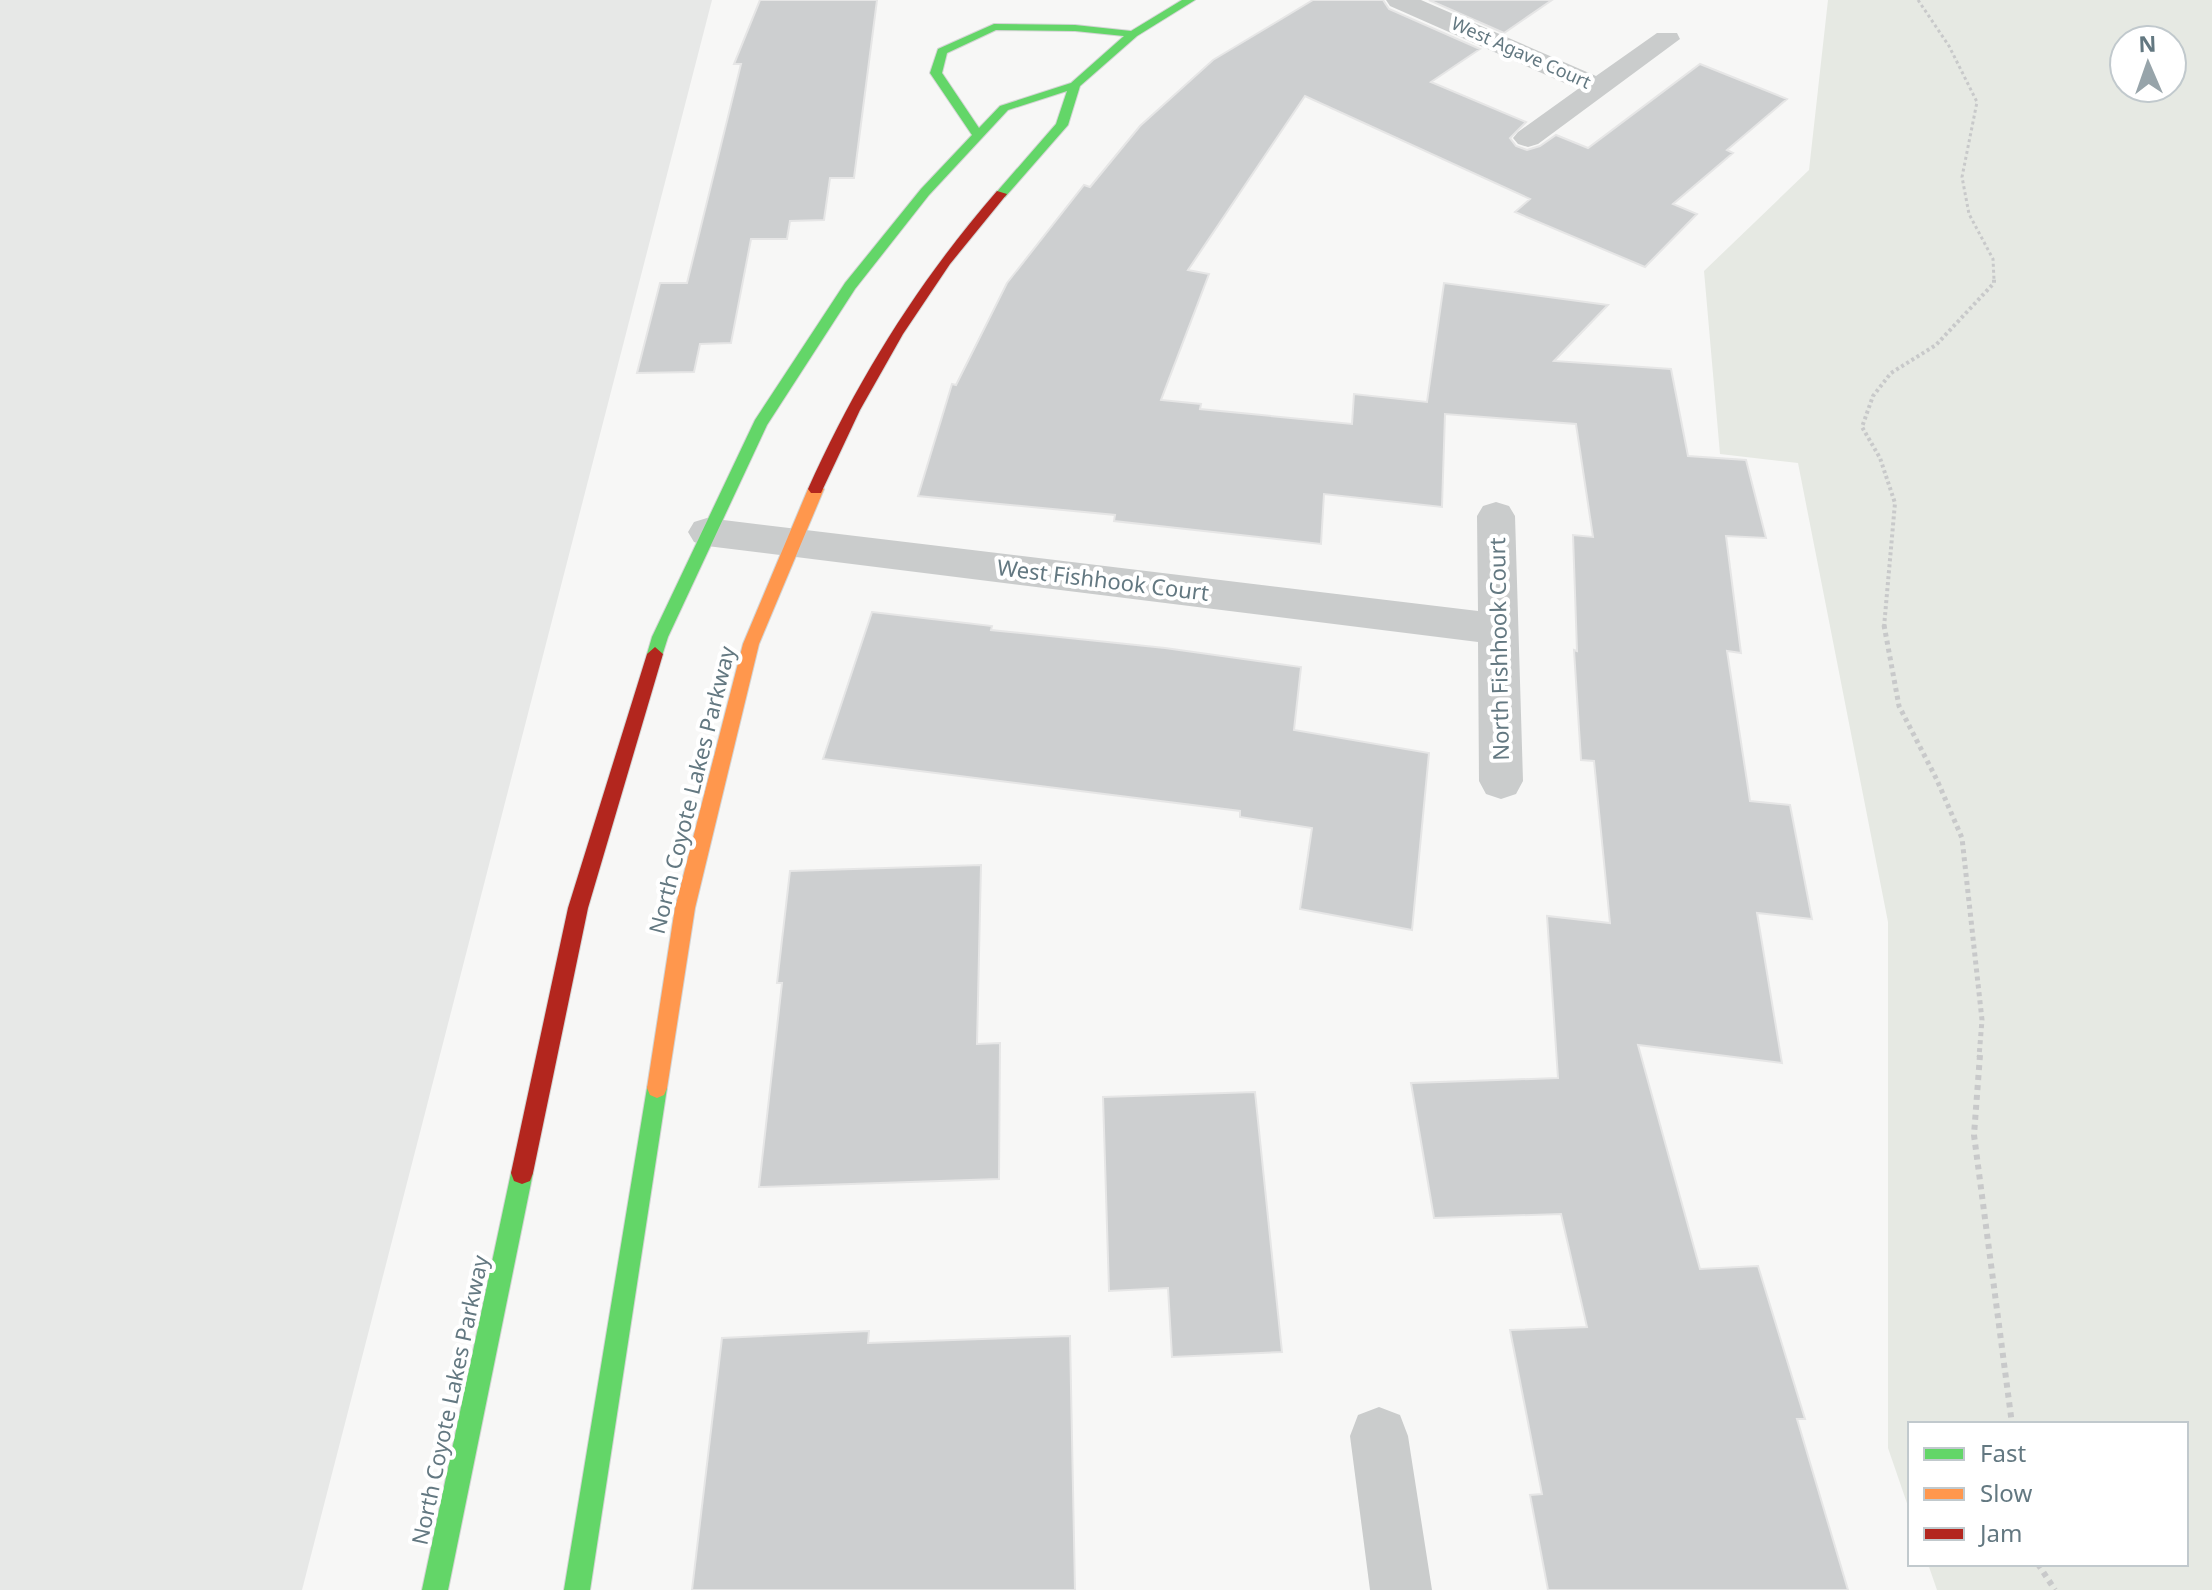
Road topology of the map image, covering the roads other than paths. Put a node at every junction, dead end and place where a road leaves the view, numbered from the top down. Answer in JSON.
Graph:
{"nodes":[{"id":1,"x":1190,"y":0,"type":"edge"},
{"id":2,"x":1399,"y":0,"type":"edge"},
{"id":3,"x":1133,"y":34,"type":"junction"},
{"id":4,"x":1667,"y":39,"type":"dead end"},
{"id":5,"x":1075,"y":85,"type":"junction"},
{"id":6,"x":1599,"y":88,"type":"junction"},
{"id":7,"x":977,"y":134,"type":"junction"},
{"id":8,"x":1528,"y":138,"type":"dead end"},
{"id":9,"x":1496,"y":516,"type":"dead end"},
{"id":10,"x":707,"y":532,"type":"junction"},
{"id":11,"x":793,"y":541,"type":"junction"},
{"id":12,"x":1499,"y":629,"type":"junction"},
{"id":13,"x":1501,"y":781,"type":"dead end"},
{"id":14,"x":1379,"y":1436,"type":"dead end"},
{"id":15,"x":435,"y":1590,"type":"edge"},
{"id":16,"x":577,"y":1590,"type":"edge"},
{"id":17,"x":1401,"y":1590,"type":"edge"}],
"edges":[{"from":1,"to":3,"type":"street","name":"North Coyote Lakes Parkway"},
{"from":2,"to":6,"type":"street","name":"West Agave Court"},
{"from":3,"to":5,"type":"street","name":"North Coyote Lakes Parkway"},
{"from":3,"to":7,"type":"street"},
{"from":4,"to":6,"type":"street"},
{"from":5,"to":7,"type":"street","name":"North Coyote Lakes Parkway"},
{"from":5,"to":11,"type":"street","name":"North Coyote Lakes Parkway"},
{"from":6,"to":8,"type":"street"},
{"from":7,"to":10,"type":"street","name":"North Coyote Lakes Parkway"},
{"from":9,"to":12,"type":"street","name":"North Fishhook Court"},
{"from":10,"to":11,"type":"street","name":"West Fishhook Court"},
{"from":10,"to":15,"type":"street","name":"North Coyote Lakes Parkway"},
{"from":11,"to":12,"type":"street","name":"West Fishhook Court"},
{"from":11,"to":16,"type":"street","name":"North Coyote Lakes Parkway"},
{"from":12,"to":13,"type":"street","name":"North Fishhook Court"},
{"from":14,"to":17,"type":"street"}]}
